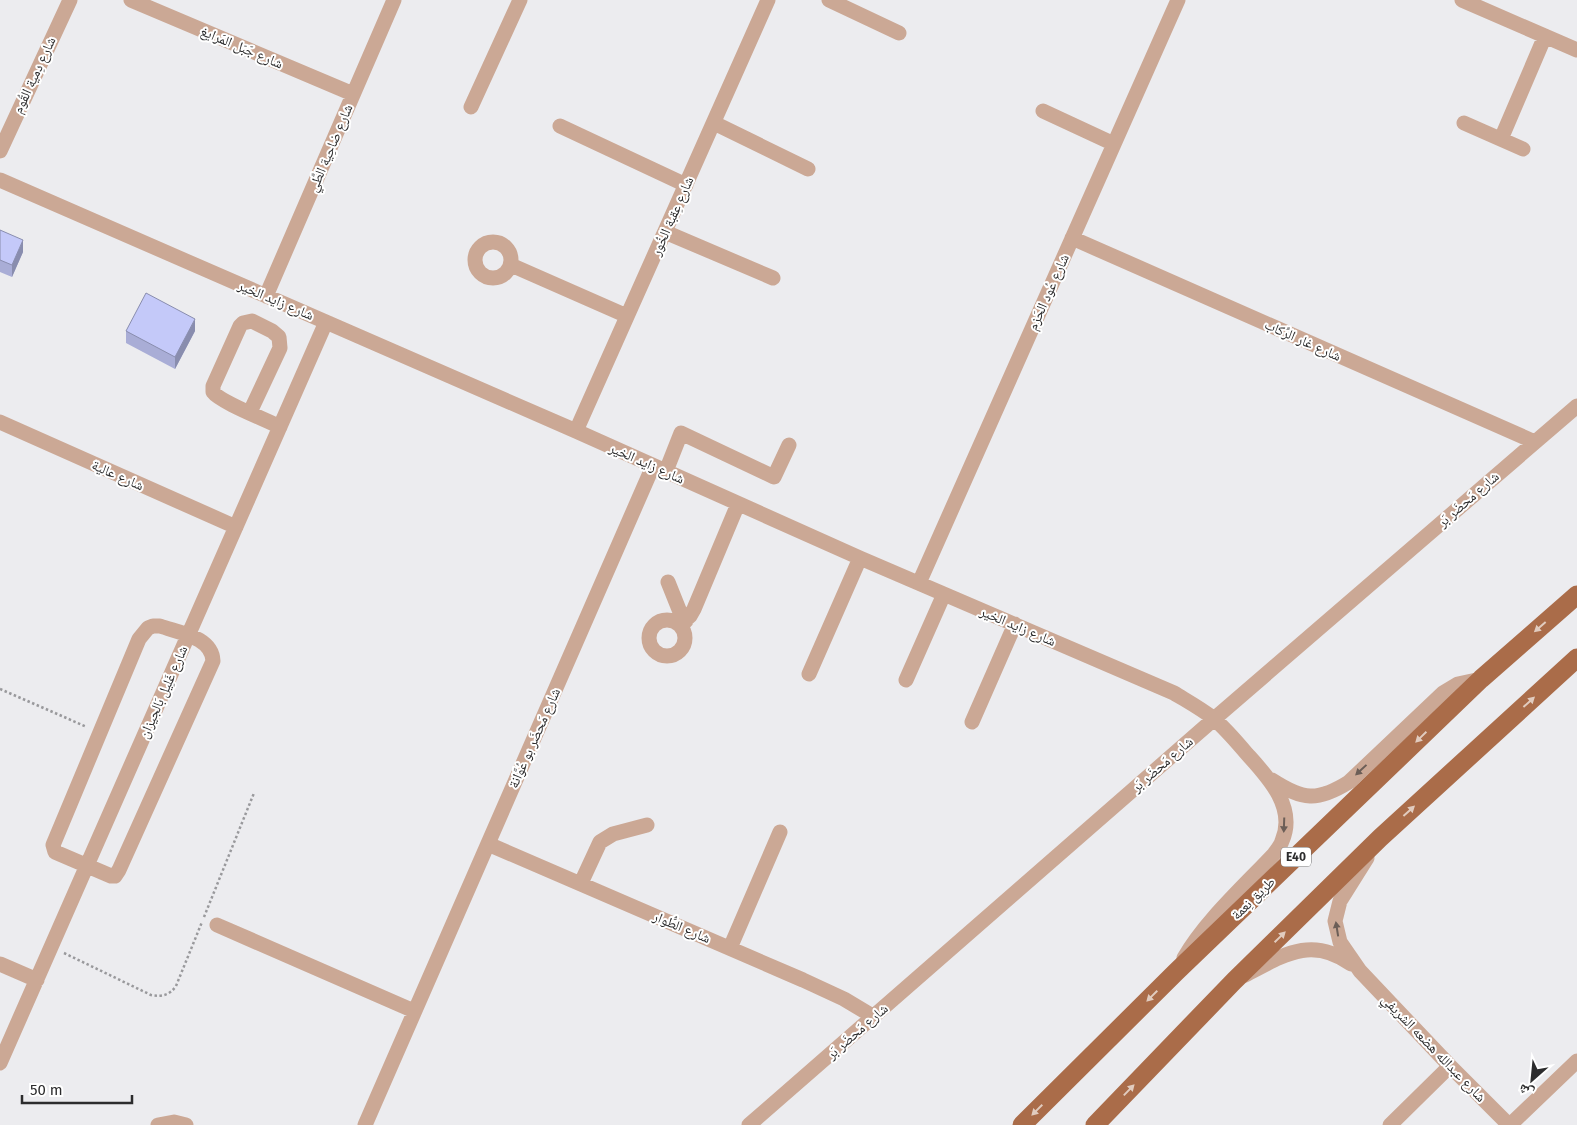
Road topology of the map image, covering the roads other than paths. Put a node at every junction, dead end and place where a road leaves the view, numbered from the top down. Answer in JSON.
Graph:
{"nodes":[{"id":1,"x":70,"y":0,"type":"edge"},
{"id":2,"x":131,"y":0,"type":"edge"},
{"id":3,"x":394,"y":0,"type":"edge"},
{"id":4,"x":520,"y":0,"type":"edge"},
{"id":5,"x":768,"y":0,"type":"edge"},
{"id":6,"x":829,"y":0,"type":"edge"},
{"id":7,"x":1178,"y":0,"type":"edge"},
{"id":8,"x":1462,"y":0,"type":"edge"},
{"id":9,"x":900,"y":33,"type":"dead end"},
{"id":10,"x":1545,"y":36,"type":"junction"},
{"id":11,"x":1577,"y":50,"type":"edge"},
{"id":12,"x":353,"y":94,"type":"junction"},
{"id":13,"x":471,"y":107,"type":"dead end"},
{"id":14,"x":1043,"y":111,"type":"dead end"},
{"id":15,"x":714,"y":123,"type":"junction"},
{"id":16,"x":1464,"y":123,"type":"dead end"},
{"id":17,"x":560,"y":126,"type":"dead end"},
{"id":18,"x":4,"y":128,"type":"edge"},
{"id":19,"x":1501,"y":139,"type":"junction"},
{"id":20,"x":1114,"y":144,"type":"junction"},
{"id":21,"x":1522,"y":149,"type":"dead end"},
{"id":22,"x":0,"y":151,"type":"edge"},
{"id":23,"x":808,"y":169,"type":"dead end"},
{"id":24,"x":0,"y":180,"type":"edge"},
{"id":25,"x":686,"y":184,"type":"junction"},
{"id":26,"x":665,"y":232,"type":"junction"},
{"id":27,"x":1072,"y":238,"type":"junction"},
{"id":28,"x":511,"y":265,"type":"dead end"},
{"id":29,"x":772,"y":278,"type":"dead end"},
{"id":30,"x":266,"y":296,"type":"junction"},
{"id":31,"x":627,"y":316,"type":"junction"},
{"id":32,"x":326,"y":322,"type":"junction"},
{"id":33,"x":1577,"y":406,"type":"edge"},
{"id":34,"x":250,"y":412,"type":"junction"},
{"id":35,"x":0,"y":422,"type":"edge"},
{"id":36,"x":280,"y":427,"type":"junction"},
{"id":37,"x":576,"y":431,"type":"junction"},
{"id":38,"x":1534,"y":442,"type":"junction"},
{"id":39,"x":789,"y":444,"type":"dead end"},
{"id":40,"x":660,"y":469,"type":"junction"},
{"id":41,"x":738,"y":504,"type":"junction"},
{"id":42,"x":236,"y":527,"type":"junction"},
{"id":43,"x":860,"y":558,"type":"junction"},
{"id":44,"x":668,"y":582,"type":"dead end"},
{"id":45,"x":919,"y":583,"type":"junction"},
{"id":46,"x":944,"y":594,"type":"junction"},
{"id":47,"x":1577,"y":595,"type":"edge"},
{"id":48,"x":1015,"y":624,"type":"junction"},
{"id":49,"x":188,"y":636,"type":"junction"},
{"id":50,"x":1577,"y":658,"type":"edge"},
{"id":51,"x":809,"y":674,"type":"dead end"},
{"id":52,"x":1481,"y":679,"type":"junction"},
{"id":53,"x":906,"y":680,"type":"dead end"},
{"id":54,"x":1214,"y":719,"type":"junction"},
{"id":55,"x":972,"y":722,"type":"dead end"},
{"id":56,"x":1271,"y":780,"type":"junction"},
{"id":57,"x":647,"y":825,"type":"dead end"},
{"id":58,"x":780,"y":832,"type":"dead end"},
{"id":59,"x":1380,"y":838,"type":"junction"},
{"id":60,"x":488,"y":844,"type":"junction"},
{"id":61,"x":86,"y":866,"type":"junction"},
{"id":62,"x":581,"y":884,"type":"junction"},
{"id":63,"x":217,"y":925,"type":"dead end"},
{"id":64,"x":730,"y":948,"type":"junction"},
{"id":65,"x":0,"y":964,"type":"edge"},
{"id":66,"x":1360,"y":971,"type":"junction"},
{"id":67,"x":1176,"y":972,"type":"junction"},
{"id":68,"x":37,"y":980,"type":"junction"},
{"id":69,"x":1234,"y":981,"type":"junction"},
{"id":70,"x":414,"y":1011,"type":"junction"},
{"id":71,"x":874,"y":1017,"type":"junction"},
{"id":72,"x":1577,"y":1060,"type":"edge"},
{"id":73,"x":0,"y":1063,"type":"edge"},
{"id":74,"x":1450,"y":1066,"type":"junction"},
{"id":75,"x":158,"y":1125,"type":"edge"},
{"id":76,"x":186,"y":1125,"type":"edge"},
{"id":77,"x":365,"y":1125,"type":"edge"},
{"id":78,"x":749,"y":1125,"type":"edge"},
{"id":79,"x":1022,"y":1125,"type":"edge"},
{"id":80,"x":1095,"y":1125,"type":"edge"},
{"id":81,"x":1390,"y":1125,"type":"edge"},
{"id":82,"x":1510,"y":1125,"type":"edge"}],
"edges":[{"from":1,"to":18,"type":"street","name":"شارع دِمية القُوم"},
{"from":2,"to":12,"type":"street","name":"شارع جَبَل المَرايغ"},
{"from":3,"to":12,"type":"street","name":"شارع ضاحِية الطَّي"},
{"from":4,"to":13,"type":"street"},
{"from":5,"to":15,"type":"street","name":"شارع عِقبة الخُور"},
{"from":6,"to":9,"type":"street"},
{"from":7,"to":20,"type":"street","name":"شارع عُود الحَزم"},
{"from":8,"to":10,"type":"street"},
{"from":10,"to":11,"type":"street"},
{"from":10,"to":19,"type":"street"},
{"from":12,"to":30,"type":"street","name":"شارع ضاحِية الطَّي"},
{"from":14,"to":20,"type":"street"},
{"from":15,"to":23,"type":"street"},
{"from":15,"to":25,"type":"street","name":"شارع عِقبة الخُور"},
{"from":16,"to":19,"type":"street"},
{"from":17,"to":25,"type":"street"},
{"from":18,"to":22,"type":"street","name":"شارع دِمية القُوم"},
{"from":19,"to":21,"type":"street"},
{"from":20,"to":27,"type":"street","name":"شارع عُود الحَزم"},
{"from":24,"to":30,"type":"street","name":"شارع زايد الخير"},
{"from":25,"to":26,"type":"street","name":"شارع عِقبة الخُور"},
{"from":26,"to":29,"type":"street"},
{"from":26,"to":31,"type":"street","name":"شارع عِقبة الخُور"},
{"from":27,"to":38,"type":"street","name":"شارع غار الرِّكاب"},
{"from":27,"to":45,"type":"street","name":"شارع عُود الحَزم"},
{"from":28,"to":31,"type":"street"},
{"from":30,"to":32,"type":"street","name":"شارع زايد الخير"},
{"from":31,"to":37,"type":"street","name":"شارع عِقبة الخُور"},
{"from":32,"to":36,"type":"street","name":"شارع غَلِيل بَالجيزان"},
{"from":32,"to":37,"type":"street","name":"شارع زايد الخير"},
{"from":33,"to":38,"type":"street","name":"شارع مَحضَر بَر"},
{"from":34,"to":34,"type":"street"},
{"from":34,"to":36,"type":"street"},
{"from":35,"to":42,"type":"street","name":"شارع عالية"},
{"from":36,"to":42,"type":"street","name":"شارع غَلِيل بَالجيزان"},
{"from":37,"to":40,"type":"street","name":"شارع زايد الخير"},
{"from":38,"to":54,"type":"street","name":"شارع مَحضَر بَر"},
{"from":39,"to":40,"type":"street","name":"شارع مَحضَر بو عُوَّانة"},
{"from":40,"to":41,"type":"street","name":"شارع زايد الخير"},
{"from":40,"to":60,"type":"street","name":"شارع مَحضَر بو عُوَّانة"},
{"from":41,"to":43,"type":"street","name":"شارع زايد الخير"},
{"from":41,"to":44,"type":"street"},
{"from":42,"to":49,"type":"street","name":"شارع غَلِيل بَالجيزان"},
{"from":43,"to":45,"type":"street","name":"شارع زايد الخير"},
{"from":43,"to":51,"type":"street"},
{"from":45,"to":46,"type":"street","name":"شارع زايد الخير"},
{"from":46,"to":48,"type":"street","name":"شارع زايد الخير"},
{"from":46,"to":53,"type":"street"},
{"from":47,"to":52,"type":"main road","name":"طريق نِعمة","number":"E40","one_way":true},
{"from":48,"to":54,"type":"street","name":"شارع زايد الخير"},
{"from":48,"to":55,"type":"street"},
{"from":49,"to":61,"type":"street","name":"شارع غَلِيل بَالجيزان"},
{"from":49,"to":61,"type":"street"},
{"from":49,"to":61,"type":"street"},
{"from":59,"to":50,"type":"main road","one_way":true},
{"from":52,"to":56,"type":"street","one_way":true},
{"from":52,"to":67,"type":"main road","name":"طريق نِعمة","number":"E40","one_way":true},
{"from":54,"to":56,"type":"street","name":"شارع زايد الخير"},
{"from":54,"to":71,"type":"street","name":"شارع مَحضَر بَر"},
{"from":56,"to":67,"type":"street","one_way":true},
{"from":57,"to":62,"type":"street"},
{"from":58,"to":64,"type":"street"},
{"from":66,"to":59,"type":"street","name":"شارع عبدالله هضعه الشريفي","one_way":true},
{"from":69,"to":59,"type":"main road","one_way":true},
{"from":60,"to":62,"type":"street","name":"شارع الطُّوار"},
{"from":60,"to":70,"type":"street","name":"شارع مَحضَر بو عُوَّانة"},
{"from":61,"to":68,"type":"street","name":"شارع غَلِيل بَالجيزان"},
{"from":62,"to":64,"type":"street","name":"شارع الطُّوار"},
{"from":63,"to":70,"type":"street"},
{"from":64,"to":71,"type":"street","name":"شارع الطُّوار"},
{"from":65,"to":68,"type":"street"},
{"from":66,"to":69,"type":"street","name":"شارع عبدالله هضعه الشريفي"},
{"from":66,"to":74,"type":"street","name":"شارع عبدالله هضعه الشريفي"},
{"from":67,"to":79,"type":"main road","name":"طريق نِعمة","number":"E40","one_way":true},
{"from":68,"to":73,"type":"street","name":"شارع غَلِيل بَالجيزان"},
{"from":80,"to":69,"type":"main road","one_way":true},
{"from":70,"to":77,"type":"street","name":"شارع مَحضَر بو عُوَّانة"},
{"from":71,"to":78,"type":"street","name":"شارع مَحضَر بَر"},
{"from":72,"to":82,"type":"street"},
{"from":74,"to":81,"type":"street"},
{"from":74,"to":82,"type":"street","name":"شارع عبدالله هضعه الشريفي"},
{"from":75,"to":76,"type":"street"}]}
